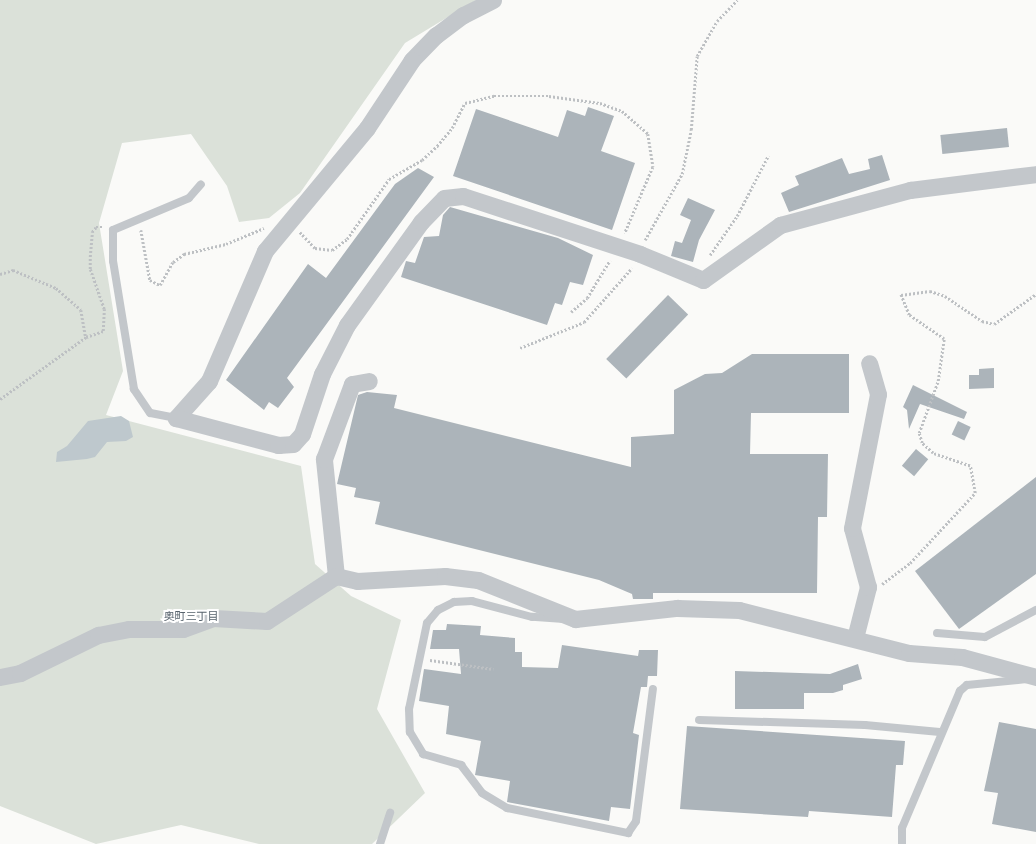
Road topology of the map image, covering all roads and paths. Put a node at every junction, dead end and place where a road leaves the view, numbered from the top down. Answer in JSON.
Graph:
{"nodes":[{"id":1,"x":493,"y":0,"type":"edge"},
{"id":2,"x":737,"y":0,"type":"edge"},
{"id":3,"x":768,"y":156,"type":"dead end"},
{"id":4,"x":1036,"y":174,"type":"edge"},
{"id":5,"x":201,"y":184,"type":"dead end"},
{"id":6,"x":113,"y":230,"type":"junction"},
{"id":7,"x":643,"y":255,"type":"junction"},
{"id":8,"x":0,"y":274,"type":"edge"},
{"id":9,"x":703,"y":280,"type":"junction"},
{"id":10,"x":1036,"y":294,"type":"edge"},
{"id":11,"x":86,"y":337,"type":"junction"},
{"id":12,"x":520,"y":348,"type":"dead end"},
{"id":13,"x":869,"y":364,"type":"dead end"},
{"id":14,"x":369,"y":381,"type":"dead end"},
{"id":15,"x":0,"y":399,"type":"edge"},
{"id":16,"x":176,"y":418,"type":"junction"},
{"id":17,"x":336,"y":576,"type":"junction"},
{"id":18,"x":868,"y":587,"type":"junction"},
{"id":19,"x":1036,"y":610,"type":"edge"},
{"id":20,"x":575,"y":619,"type":"junction"},
{"id":21,"x":937,"y":633,"type":"dead end"},
{"id":22,"x":855,"y":638,"type":"junction"},
{"id":23,"x":418,"y":658,"type":"junction"},
{"id":24,"x":493,"y":669,"type":"dead end"},
{"id":25,"x":0,"y":677,"type":"edge"},
{"id":26,"x":1036,"y":677,"type":"edge"},
{"id":27,"x":653,"y":689,"type":"dead end"},
{"id":28,"x":699,"y":720,"type":"dead end"},
{"id":29,"x":940,"y":732,"type":"junction"},
{"id":30,"x":390,"y":813,"type":"dead end"},
{"id":31,"x":380,"y":844,"type":"edge"},
{"id":32,"x":902,"y":844,"type":"edge"}],
"edges":[{"from":1,"to":16,"type":"street"},
{"from":2,"to":7,"type":"path"},
{"from":3,"to":9,"type":"path"},
{"from":4,"to":9,"type":"street"},
{"from":5,"to":6,"type":"lane"},
{"from":6,"to":11,"type":"path"},
{"from":6,"to":16,"type":"lane"},
{"from":7,"to":9,"type":"street"},
{"from":7,"to":12,"type":"path"},
{"from":7,"to":16,"type":"street"},
{"from":8,"to":11,"type":"path"},
{"from":10,"to":18,"type":"path"},
{"from":11,"to":15,"type":"path"},
{"from":13,"to":18,"type":"street"},
{"from":14,"to":17,"type":"street"},
{"from":17,"to":20,"type":"street"},
{"from":17,"to":25,"type":"street"},
{"from":18,"to":22,"type":"street"},
{"from":19,"to":21,"type":"lane"},
{"from":20,"to":22,"type":"street"},
{"from":20,"to":23,"type":"lane"},
{"from":22,"to":26,"type":"street"},
{"from":23,"to":24,"type":"path"},
{"from":23,"to":27,"type":"lane"},
{"from":26,"to":29,"type":"lane"},
{"from":28,"to":29,"type":"lane"},
{"from":29,"to":32,"type":"lane"},
{"from":30,"to":31,"type":"lane"}]}
